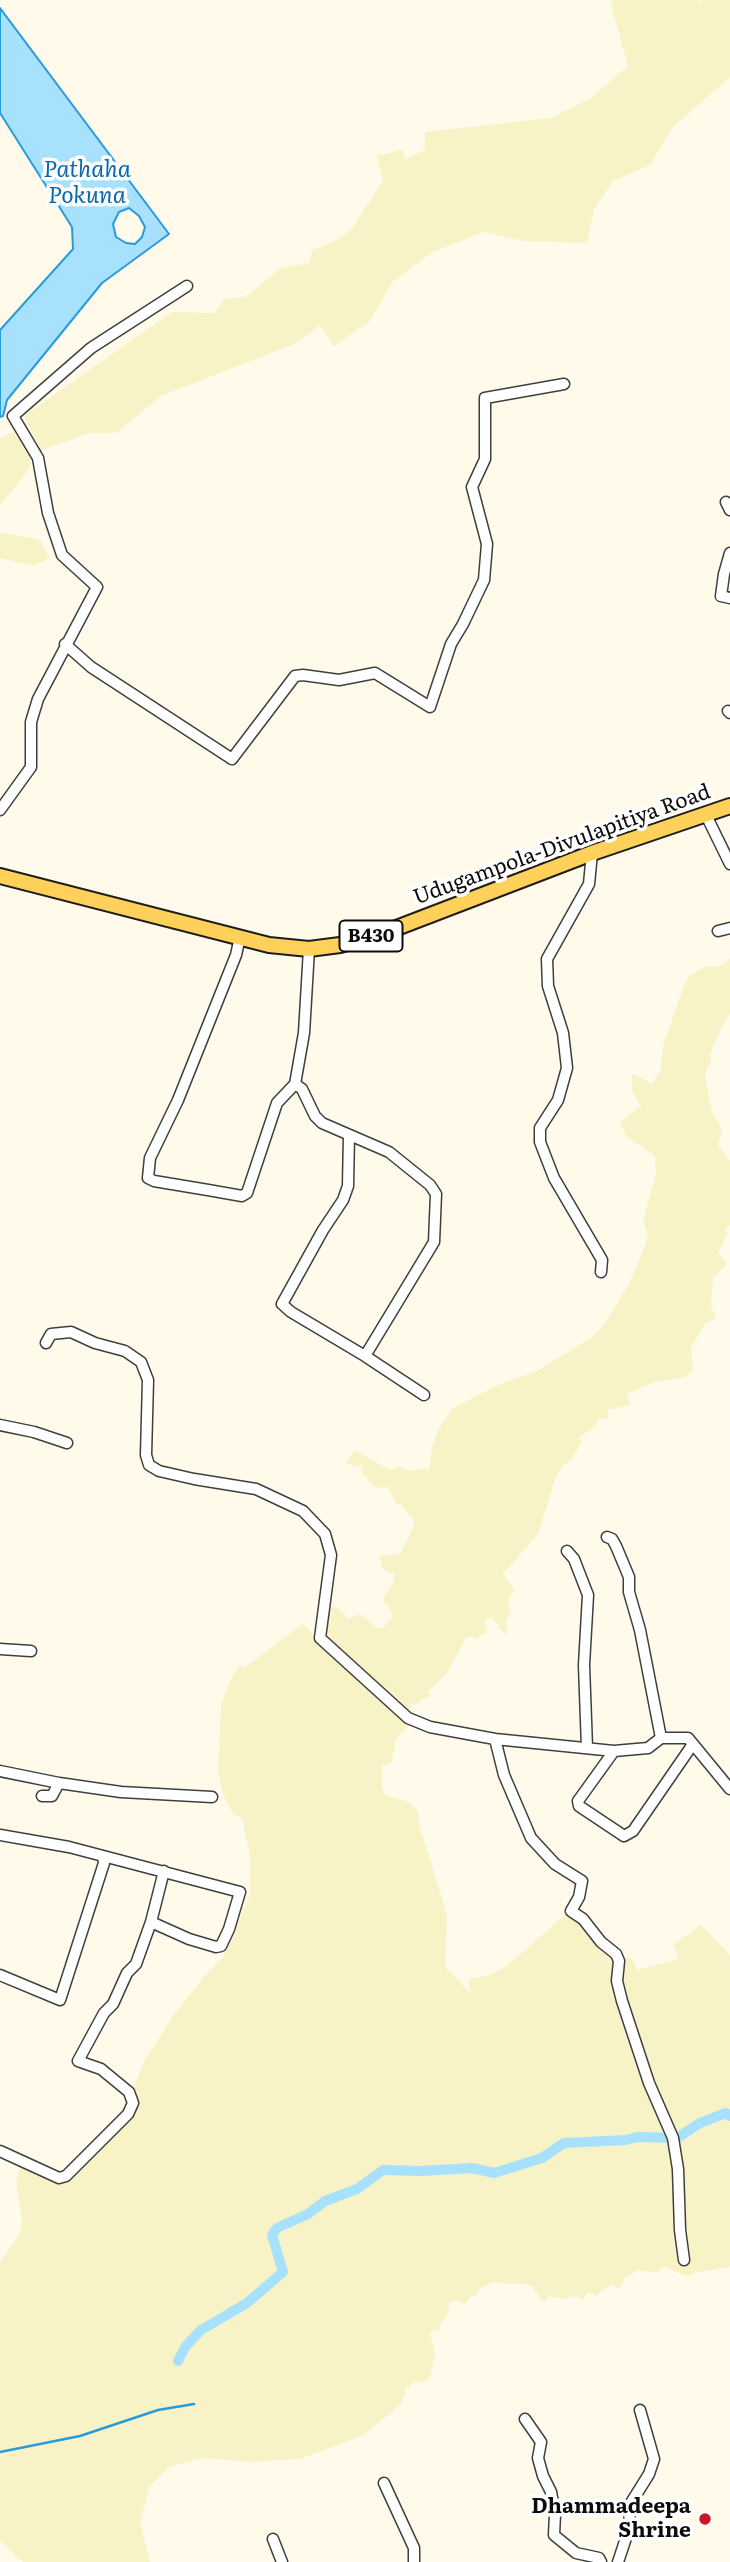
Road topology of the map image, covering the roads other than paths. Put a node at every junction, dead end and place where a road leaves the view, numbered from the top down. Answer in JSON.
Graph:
{"nodes":[{"id":1,"x":187,"y":286,"type":"dead end"},
{"id":2,"x":564,"y":384,"type":"dead end"},
{"id":3,"x":730,"y":553,"type":"edge"},
{"id":4,"x":730,"y":598,"type":"edge"},
{"id":5,"x":65,"y":644,"type":"junction"},
{"id":6,"x":730,"y":806,"type":"edge"},
{"id":7,"x":0,"y":810,"type":"edge"},
{"id":8,"x":706,"y":815,"type":"junction"},
{"id":9,"x":592,"y":853,"type":"junction"},
{"id":10,"x":730,"y":864,"type":"edge"},
{"id":11,"x":0,"y":876,"type":"edge"},
{"id":12,"x":730,"y":928,"type":"edge"},
{"id":13,"x":718,"y":931,"type":"dead end"},
{"id":14,"x":240,"y":937,"type":"junction"},
{"id":15,"x":309,"y":949,"type":"junction"},
{"id":16,"x":295,"y":1084,"type":"junction"},
{"id":17,"x":349,"y":1135,"type":"junction"},
{"id":18,"x":601,"y":1272,"type":"dead end"},
{"id":19,"x":46,"y":1343,"type":"dead end"},
{"id":20,"x":365,"y":1356,"type":"junction"},
{"id":21,"x":425,"y":1395,"type":"dead end"},
{"id":22,"x":0,"y":1425,"type":"edge"},
{"id":23,"x":67,"y":1443,"type":"dead end"},
{"id":24,"x":607,"y":1537,"type":"dead end"},
{"id":25,"x":567,"y":1551,"type":"dead end"},
{"id":26,"x":0,"y":1649,"type":"edge"},
{"id":27,"x":31,"y":1651,"type":"dead end"},
{"id":28,"x":661,"y":1738,"type":"junction"},
{"id":29,"x":495,"y":1739,"type":"junction"},
{"id":30,"x":693,"y":1744,"type":"junction"},
{"id":31,"x":587,"y":1748,"type":"junction"},
{"id":32,"x":614,"y":1751,"type":"junction"},
{"id":33,"x":0,"y":1772,"type":"edge"},
{"id":34,"x":59,"y":1783,"type":"junction"},
{"id":35,"x":730,"y":1788,"type":"edge"},
{"id":36,"x":42,"y":1796,"type":"dead end"},
{"id":37,"x":212,"y":1797,"type":"dead end"},
{"id":38,"x":0,"y":1835,"type":"edge"},
{"id":39,"x":103,"y":1856,"type":"junction"},
{"id":40,"x":163,"y":1871,"type":"junction"},
{"id":41,"x":150,"y":1922,"type":"junction"},
{"id":42,"x":0,"y":1975,"type":"edge"},
{"id":43,"x":0,"y":2151,"type":"edge"},
{"id":44,"x":684,"y":2260,"type":"dead end"},
{"id":45,"x":640,"y":2410,"type":"dead end"},
{"id":46,"x":525,"y":2419,"type":"dead end"},
{"id":47,"x":384,"y":2483,"type":"dead end"},
{"id":48,"x":273,"y":2539,"type":"dead end"},
{"id":49,"x":282,"y":2562,"type":"edge"},
{"id":50,"x":414,"y":2562,"type":"edge"},
{"id":51,"x":601,"y":2562,"type":"edge"},
{"id":52,"x":618,"y":2562,"type":"edge"}],
"edges":[{"from":1,"to":5,"type":"street"},
{"from":2,"to":5,"type":"street"},
{"from":3,"to":4,"type":"street"},
{"from":5,"to":7,"type":"street"},
{"from":6,"to":8,"type":"main road","name":"Udugampola-Divulapitiya Road","number":"B430"},
{"from":8,"to":9,"type":"main road","name":"Udugampola-Divulapitiya Road","number":"B430"},
{"from":8,"to":10,"type":"street"},
{"from":9,"to":15,"type":"main road","name":"Udugampola-Divulapitiya Road","number":"B430"},
{"from":9,"to":18,"type":"street"},
{"from":11,"to":14,"type":"main road","name":"Udugampola-Divulapitiya Road","number":"B430"},
{"from":12,"to":13,"type":"street"},
{"from":14,"to":15,"type":"main road","name":"Udugampola-Divulapitiya Road","number":"B430"},
{"from":14,"to":16,"type":"street"},
{"from":15,"to":16,"type":"street"},
{"from":16,"to":17,"type":"street"},
{"from":17,"to":20,"type":"street"},
{"from":17,"to":20,"type":"street"},
{"from":19,"to":29,"type":"street"},
{"from":20,"to":21,"type":"street"},
{"from":22,"to":23,"type":"street"},
{"from":24,"to":28,"type":"street"},
{"from":25,"to":31,"type":"street"},
{"from":26,"to":27,"type":"street"},
{"from":28,"to":30,"type":"street"},
{"from":28,"to":32,"type":"street"},
{"from":29,"to":31,"type":"street"},
{"from":29,"to":44,"type":"street"},
{"from":30,"to":32,"type":"street"},
{"from":30,"to":35,"type":"street"},
{"from":31,"to":32,"type":"street"},
{"from":33,"to":34,"type":"street"},
{"from":34,"to":36,"type":"street"},
{"from":34,"to":37,"type":"street"},
{"from":38,"to":39,"type":"street"},
{"from":39,"to":40,"type":"street"},
{"from":39,"to":42,"type":"street"},
{"from":40,"to":41,"type":"street"},
{"from":40,"to":41,"type":"street"},
{"from":41,"to":43,"type":"street"},
{"from":45,"to":52,"type":"street"},
{"from":46,"to":51,"type":"street"},
{"from":47,"to":50,"type":"street"},
{"from":48,"to":49,"type":"street"}]}
